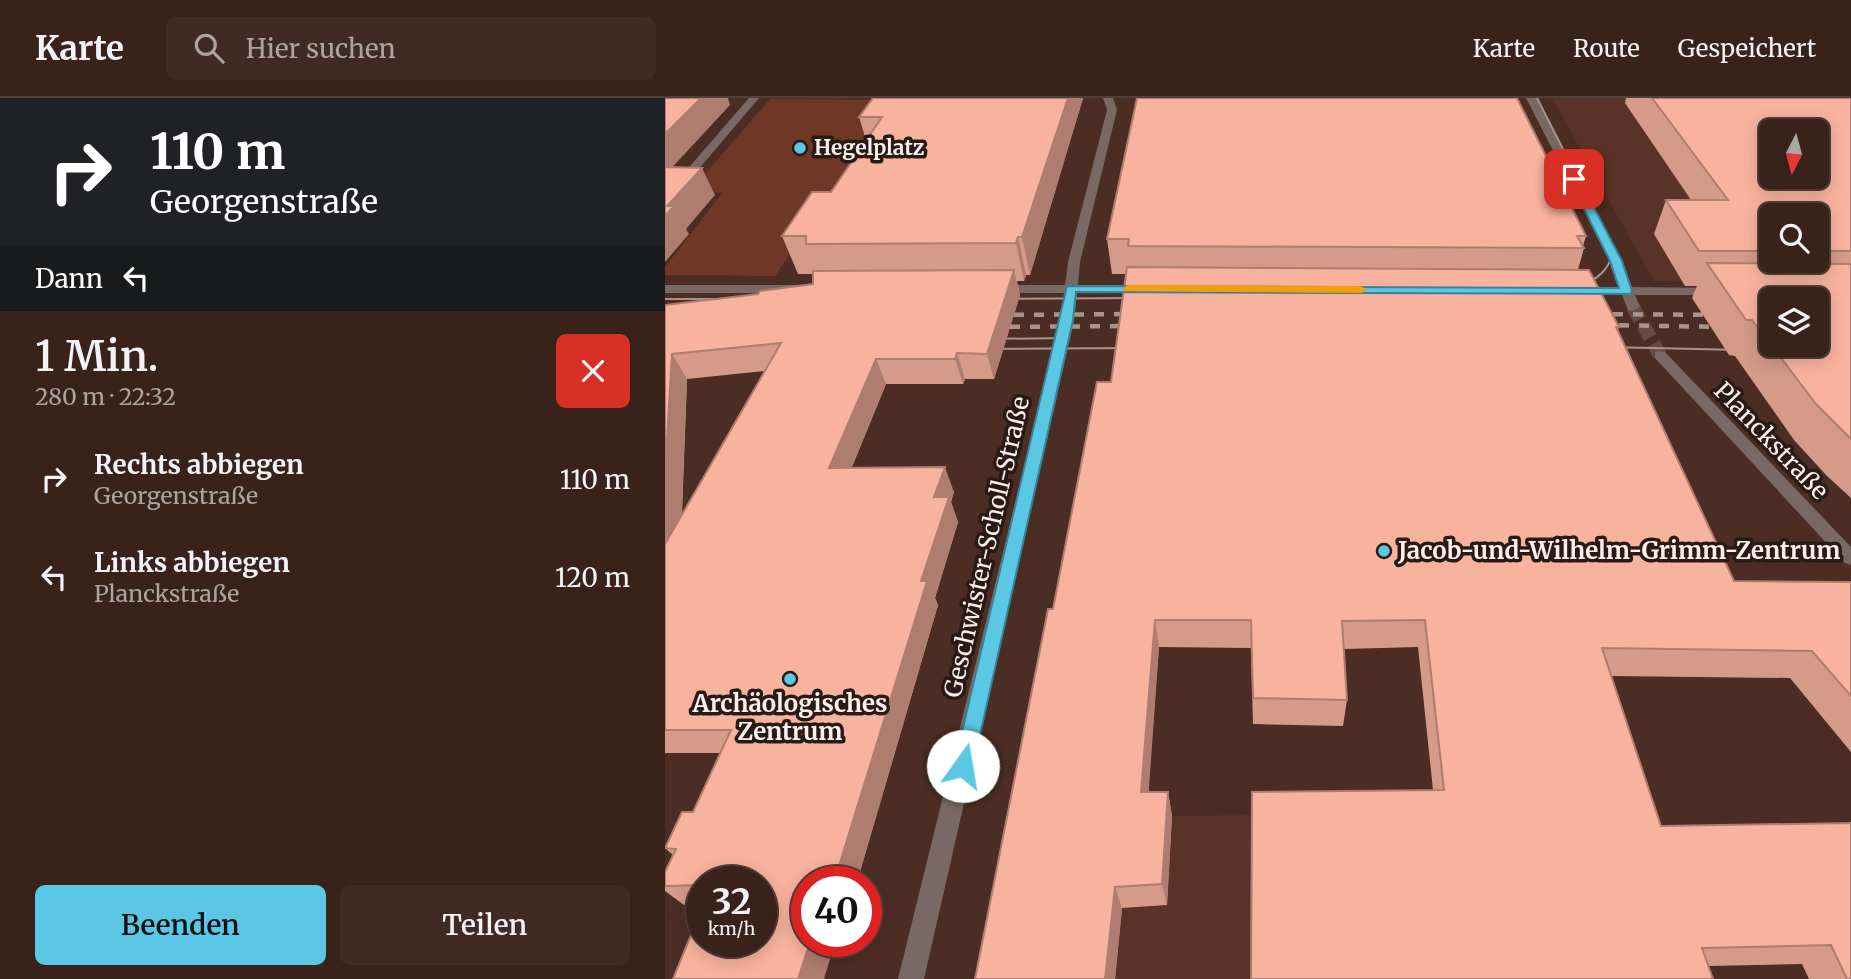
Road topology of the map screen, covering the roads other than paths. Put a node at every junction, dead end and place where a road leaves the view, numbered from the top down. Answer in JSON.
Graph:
{"nodes":[{"id":1,"x":754,"y":98,"type":"edge"},
{"id":2,"x":1108,"y":98,"type":"edge"},
{"id":3,"x":1531,"y":98,"type":"edge"},
{"id":4,"x":665,"y":187,"type":"edge"},
{"id":5,"x":665,"y":289,"type":"edge"},
{"id":6,"x":819,"y":289,"type":"edge"},
{"id":7,"x":981,"y":289,"type":"edge"},
{"id":8,"x":1071,"y":289,"type":"junction"},
{"id":9,"x":1156,"y":289,"type":"edge"},
{"id":10,"x":1569,"y":291,"type":"edge"},
{"id":11,"x":1626,"y":291,"type":"junction"},
{"id":12,"x":1727,"y":292,"type":"edge"},
{"id":13,"x":1633,"y":306,"type":"tunnel mouth"},
{"id":14,"x":1660,"y":355,"type":"tunnel mouth"},
{"id":15,"x":1851,"y":558,"type":"edge"},
{"id":16,"x":911,"y":979,"type":"edge"}],
"edges":[{"from":1,"to":4,"type":"street"},
{"from":2,"to":8,"type":"street","name":"Geschwister-Scholl-Straße"},
{"from":3,"to":11,"type":"street"},
{"from":5,"to":6,"type":"street"},
{"from":7,"to":8,"type":"street"},
{"from":8,"to":9,"type":"street"},
{"from":8,"to":16,"type":"street","name":"Geschwister-Scholl-Straße"},
{"from":10,"to":11,"type":"street"},
{"from":11,"to":12,"type":"street"},
{"from":11,"to":13,"type":"street"},
{"from":14,"to":15,"type":"street","name":"Planckstraße"}]}
